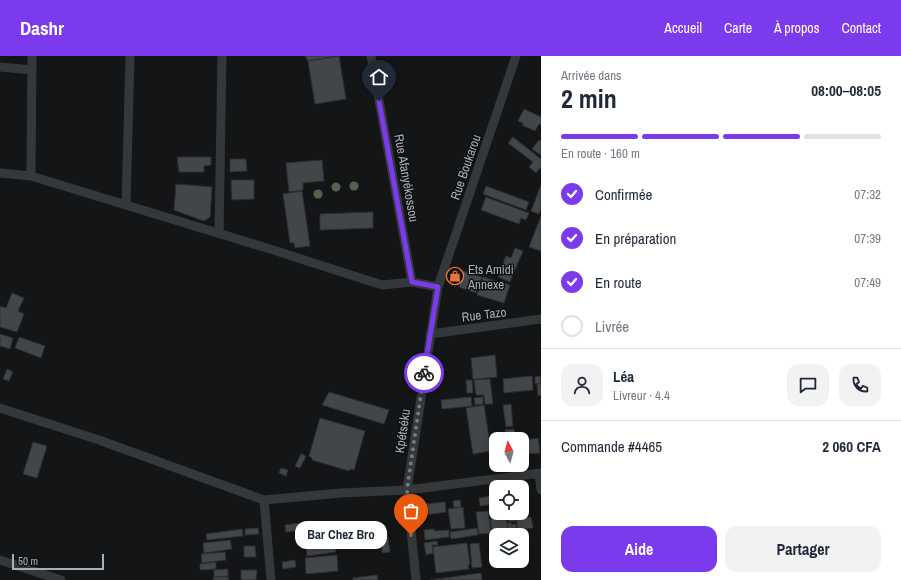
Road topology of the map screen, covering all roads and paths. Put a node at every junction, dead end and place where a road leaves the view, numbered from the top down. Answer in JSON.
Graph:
{"nodes":[{"id":1,"x":32,"y":56,"type":"edge"},
{"id":2,"x":130,"y":56,"type":"edge"},
{"id":3,"x":222,"y":56,"type":"edge"},
{"id":4,"x":371,"y":56,"type":"edge"},
{"id":5,"x":516,"y":56,"type":"edge"},
{"id":6,"x":0,"y":67,"type":"edge"},
{"id":7,"x":32,"y":70,"type":"junction"},
{"id":8,"x":0,"y":173,"type":"edge"},
{"id":9,"x":31,"y":176,"type":"junction"},
{"id":10,"x":126,"y":205,"type":"junction"},
{"id":11,"x":219,"y":233,"type":"junction"},
{"id":12,"x":412,"y":282,"type":"junction"},
{"id":13,"x":438,"y":287,"type":"junction"},
{"id":14,"x":541,"y":320,"type":"edge"},
{"id":15,"x":430,"y":334,"type":"junction"},
{"id":16,"x":0,"y":408,"type":"edge"},
{"id":17,"x":540,"y":474,"type":"edge"},
{"id":18,"x":407,"y":490,"type":"junction"},
{"id":19,"x":541,"y":490,"type":"edge"},
{"id":20,"x":264,"y":500,"type":"junction"},
{"id":21,"x":0,"y":560,"type":"edge"},
{"id":22,"x":37,"y":576,"type":"edge"},
{"id":23,"x":60,"y":580,"type":"edge"},
{"id":24,"x":271,"y":580,"type":"edge"},
{"id":25,"x":416,"y":580,"type":"edge"}],
"edges":[{"from":1,"to":7,"type":"street"},
{"from":2,"to":10,"type":"street"},
{"from":3,"to":11,"type":"street"},
{"from":4,"to":12,"type":"street","name":"Rue Afanyékossou"},
{"from":5,"to":13,"type":"street","name":"Rue Boukarou"},
{"from":6,"to":7,"type":"street"},
{"from":7,"to":9,"type":"street"},
{"from":8,"to":9,"type":"street"},
{"from":9,"to":10,"type":"street"},
{"from":10,"to":11,"type":"street"},
{"from":11,"to":12,"type":"street"},
{"from":12,"to":13,"type":"street"},
{"from":13,"to":15,"type":"street","name":"Kpétséku"},
{"from":14,"to":15,"type":"street","name":"Rue Tazo"},
{"from":15,"to":18,"type":"street","name":"Kpétséku"},
{"from":16,"to":20,"type":"street"},
{"from":17,"to":18,"type":"street"},
{"from":17,"to":19,"type":"street"},
{"from":18,"to":20,"type":"street"},
{"from":18,"to":25,"type":"street","name":"Kpétséku"},
{"from":20,"to":24,"type":"street"},
{"from":21,"to":22,"type":"street"},
{"from":22,"to":23,"type":"street"}]}
